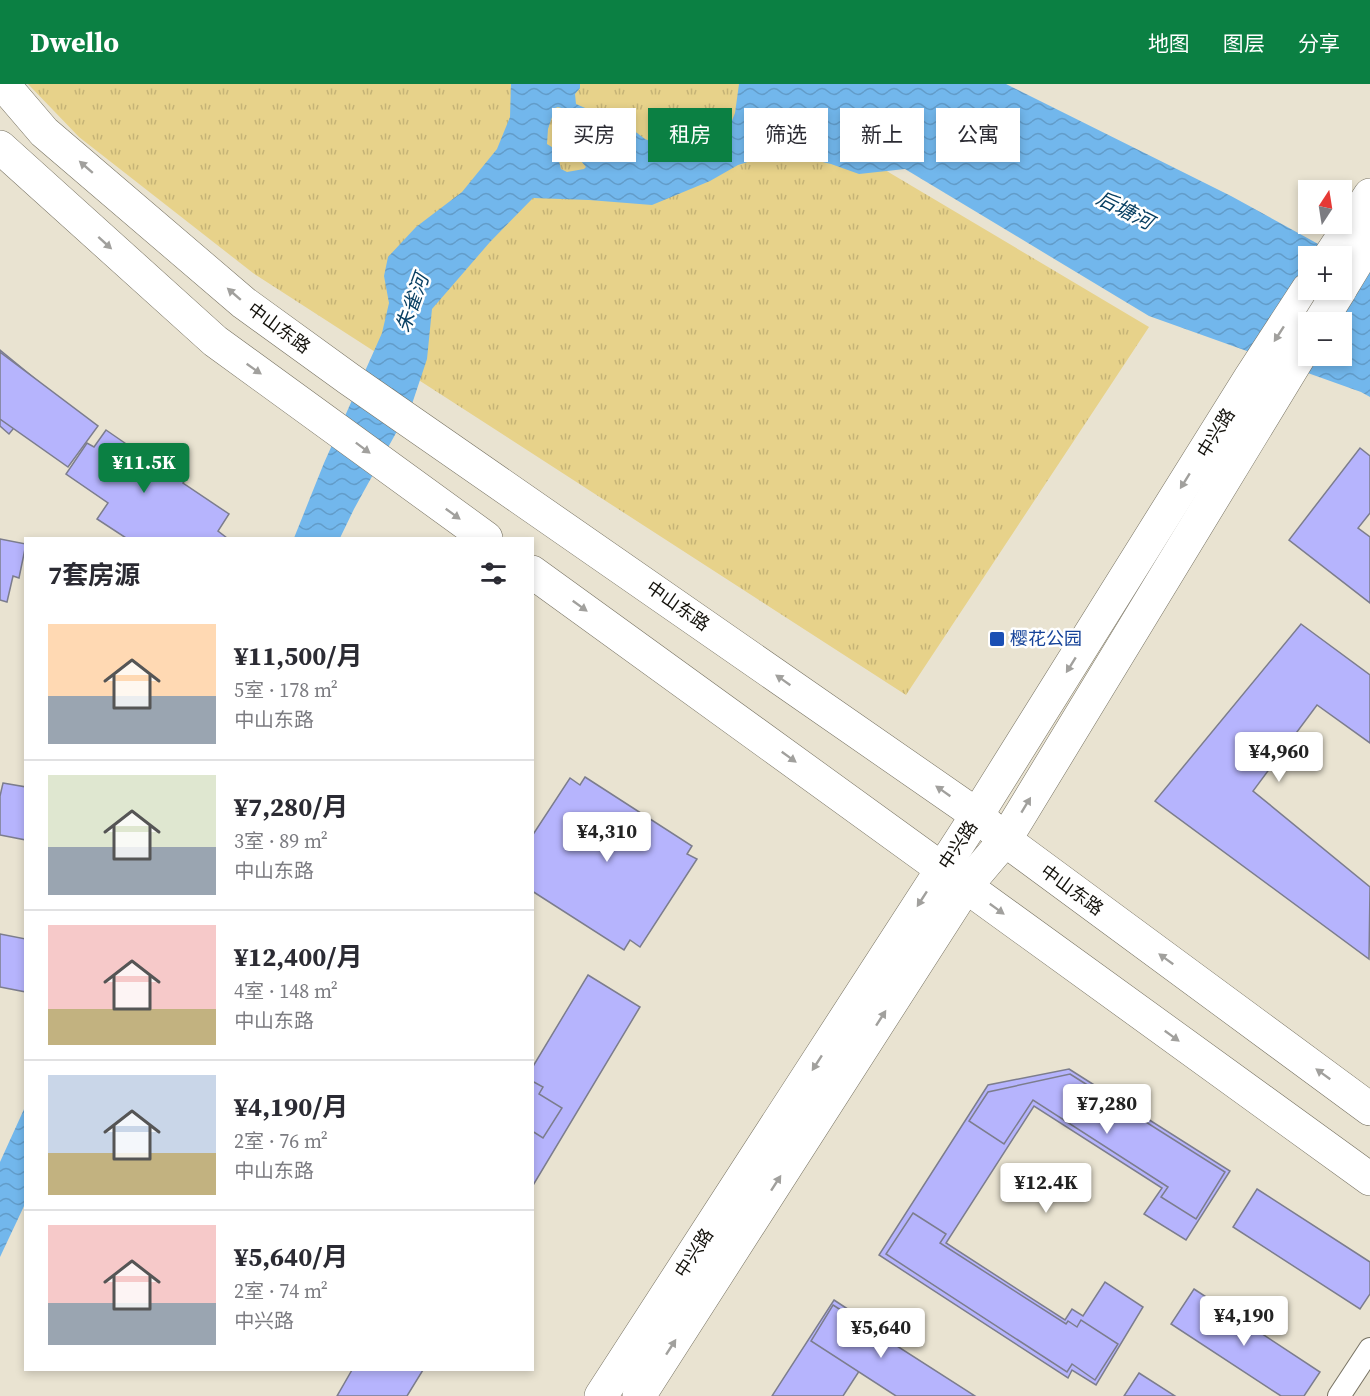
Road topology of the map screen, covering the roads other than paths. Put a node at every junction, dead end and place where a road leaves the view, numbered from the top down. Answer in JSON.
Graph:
{"nodes":[{"id":1,"x":3,"y":84,"type":"edge"},
{"id":2,"x":0,"y":147,"type":"edge"},
{"id":3,"x":1369,"y":197,"type":"edge"},
{"id":4,"x":1370,"y":240,"type":"edge"},
{"id":5,"x":1337,"y":246,"type":"edge"},
{"id":6,"x":1352,"y":270,"type":"edge"},
{"id":7,"x":1303,"y":300,"type":"edge"},
{"id":8,"x":1298,"y":352,"type":"edge"},
{"id":9,"x":1263,"y":386,"type":"junction"},
{"id":10,"x":485,"y":537,"type":"edge"},
{"id":11,"x":534,"y":573,"type":"edge"},
{"id":12,"x":978,"y":815,"type":"junction"},
{"id":13,"x":1005,"y":840,"type":"junction"},
{"id":14,"x":954,"y":877,"type":"junction"},
{"id":15,"x":1370,"y":1109,"type":"edge"},
{"id":16,"x":1370,"y":1179,"type":"edge"},
{"id":17,"x":1370,"y":1349,"type":"edge"},
{"id":18,"x":601,"y":1396,"type":"edge"},
{"id":19,"x":639,"y":1396,"type":"edge"},
{"id":20,"x":1339,"y":1396,"type":"edge"}],
"edges":[{"from":12,"to":1,"type":"main road","name":"中山东路","one_way":true},
{"from":2,"to":10,"type":"main road","one_way":true},
{"from":3,"to":5,"type":"main road"},
{"from":4,"to":6,"type":"main road"},
{"from":7,"to":9,"type":"main road","name":"中兴路","one_way":true},
{"from":8,"to":9,"type":"main road","name":"中兴路"},
{"from":9,"to":12,"type":"main road","name":"中兴路","one_way":true},
{"from":13,"to":9,"type":"main road","name":"中兴路","one_way":true},
{"from":11,"to":14,"type":"main road","one_way":true},
{"from":12,"to":13,"type":"main road","name":"中山东路"},
{"from":12,"to":14,"type":"main road","name":"中兴路"},
{"from":13,"to":14,"type":"main road","name":"中兴路"},
{"from":15,"to":13,"type":"main road","name":"中山东路","one_way":true},
{"from":14,"to":16,"type":"main road","one_way":true},
{"from":14,"to":18,"type":"main road","name":"中兴路","one_way":true},
{"from":19,"to":14,"type":"main road","name":"中兴路","one_way":true},
{"from":17,"to":20,"type":"street"}]}
